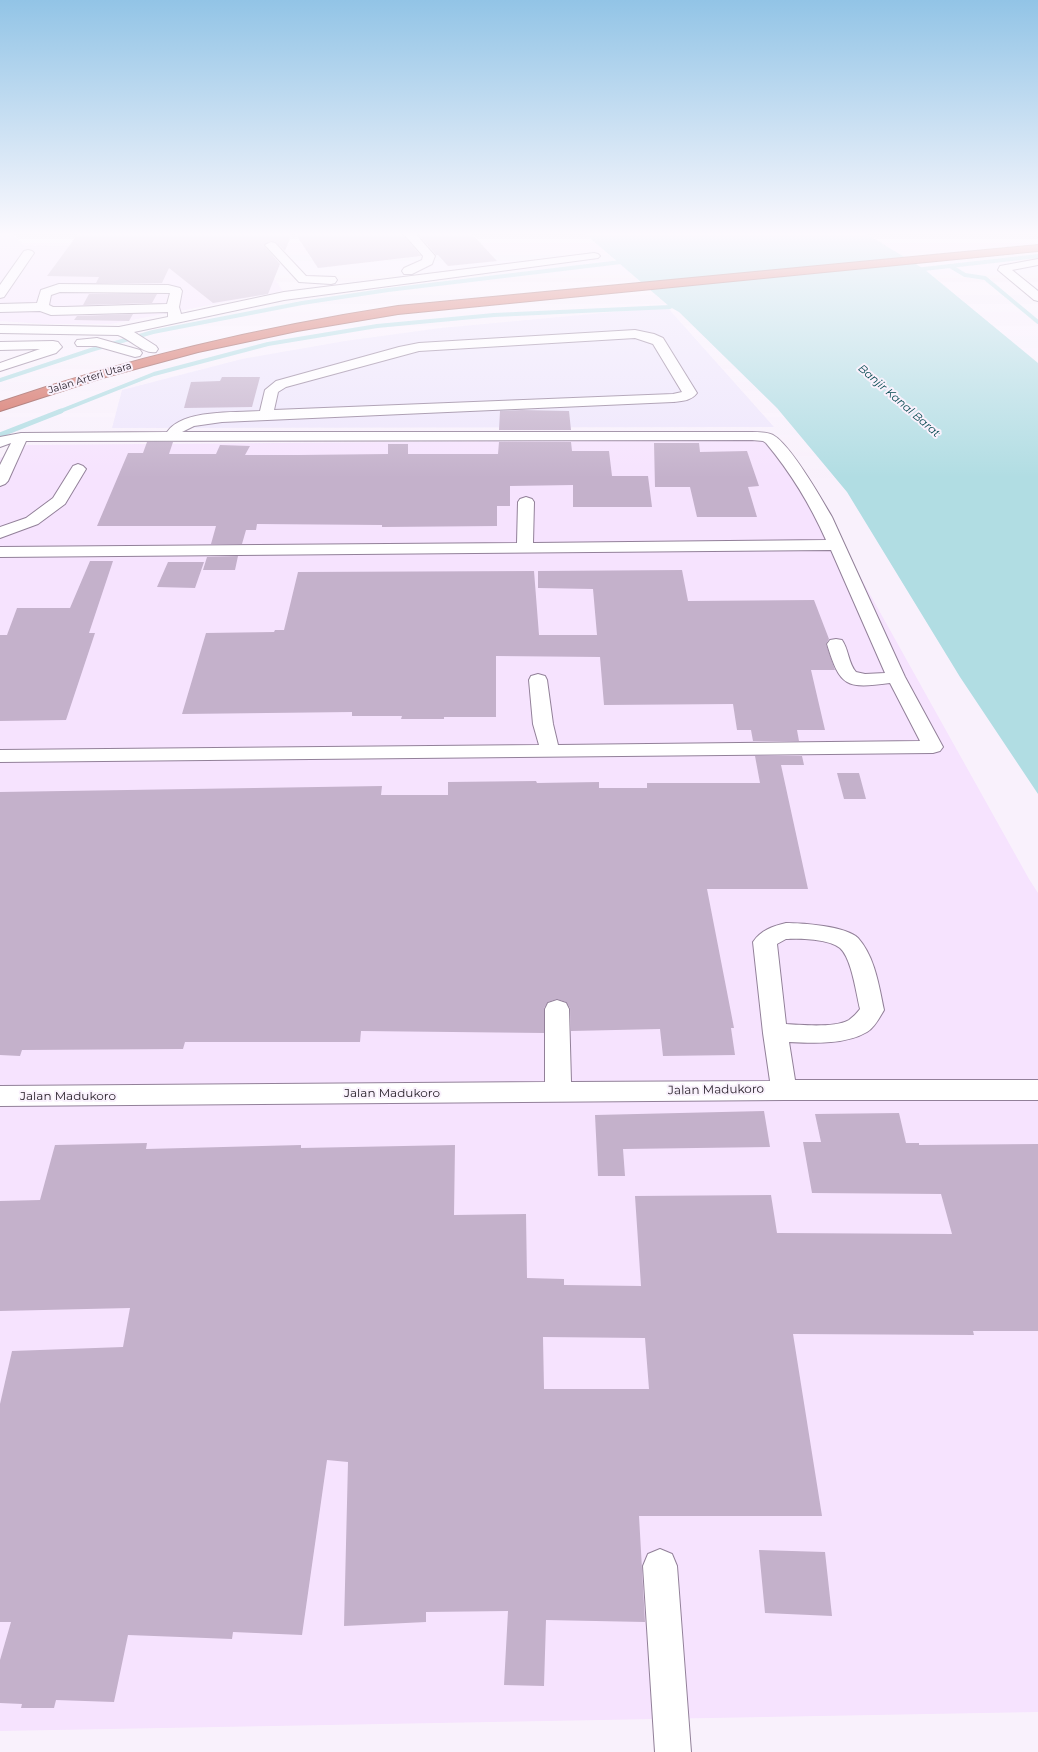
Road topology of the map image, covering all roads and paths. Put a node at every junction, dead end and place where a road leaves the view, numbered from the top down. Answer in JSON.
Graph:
{"nodes":[{"id":1,"x":170,"y":315,"type":"edge"},
{"id":2,"x":314,"y":315,"type":"edge"},
{"id":3,"x":364,"y":315,"type":"edge"},
{"id":4,"x":0,"y":329,"type":"edge"},
{"id":5,"x":125,"y":333,"type":"junction"},
{"id":6,"x":53,"y":345,"type":"junction"},
{"id":7,"x":0,"y":346,"type":"edge"},
{"id":8,"x":143,"y":348,"type":"junction"},
{"id":9,"x":0,"y":360,"type":"edge"},
{"id":10,"x":19,"y":361,"type":"junction"},
{"id":11,"x":0,"y":367,"type":"edge"},
{"id":12,"x":0,"y":397,"type":"edge"},
{"id":13,"x":0,"y":408,"type":"edge"},
{"id":14,"x":266,"y":415,"type":"junction"},
{"id":15,"x":171,"y":438,"type":"junction"},
{"id":16,"x":7,"y":439,"type":"edge"},
{"id":17,"x":78,"y":469,"type":"dead end"},
{"id":18,"x":0,"y":481,"type":"edge"},
{"id":19,"x":526,"y":502,"type":"dead end"},
{"id":20,"x":0,"y":533,"type":"edge"},
{"id":21,"x":836,"y":545,"type":"junction"},
{"id":22,"x":525,"y":548,"type":"junction"},
{"id":23,"x":0,"y":552,"type":"edge"},
{"id":24,"x":836,"y":644,"type":"dead end"},
{"id":25,"x":896,"y":677,"type":"junction"},
{"id":26,"x":538,"y":680,"type":"dead end"},
{"id":27,"x":550,"y":750,"type":"junction"},
{"id":28,"x":0,"y":756,"type":"edge"},
{"id":29,"x":557,"y":1008,"type":"dead end"},
{"id":30,"x":774,"y":1033,"type":"junction"},
{"id":31,"x":784,"y":1090,"type":"junction"},
{"id":32,"x":1038,"y":1090,"type":"edge"},
{"id":33,"x":558,"y":1092,"type":"junction"},
{"id":34,"x":0,"y":1096,"type":"edge"},
{"id":35,"x":660,"y":1566,"type":"dead end"},
{"id":36,"x":673,"y":1752,"type":"edge"}],
"edges":[{"from":1,"to":5,"type":"street"},
{"from":2,"to":8,"type":"highway","name":"Jalan Arteri Utara"},
{"from":3,"to":13,"type":"highway","name":"Jalan Arteri Utara"},
{"from":4,"to":5,"type":"street"},
{"from":5,"to":8,"type":"street"},
{"from":6,"to":7,"type":"street"},
{"from":6,"to":8,"type":"street"},
{"from":6,"to":10,"type":"street"},
{"from":8,"to":12,"type":"highway","name":"Jalan Arteri Utara"},
{"from":9,"to":10,"type":"street"},
{"from":10,"to":11,"type":"street"},
{"from":14,"to":14,"type":"street"},
{"from":14,"to":15,"type":"street"},
{"from":15,"to":16,"type":"street"},
{"from":15,"to":21,"type":"street"},
{"from":16,"to":18,"type":"street"},
{"from":17,"to":20,"type":"street"},
{"from":19,"to":22,"type":"street"},
{"from":21,"to":22,"type":"street"},
{"from":21,"to":25,"type":"street"},
{"from":22,"to":23,"type":"street"},
{"from":24,"to":25,"type":"street"},
{"from":25,"to":27,"type":"street"},
{"from":26,"to":27,"type":"street"},
{"from":27,"to":28,"type":"street"},
{"from":29,"to":33,"type":"street"},
{"from":30,"to":30,"type":"street"},
{"from":30,"to":31,"type":"street"},
{"from":31,"to":32,"type":"street","name":"Jalan Madukoro"},
{"from":31,"to":33,"type":"street","name":"Jalan Madukoro"},
{"from":33,"to":34,"type":"street","name":"Jalan Madukoro"},
{"from":35,"to":36,"type":"street"}]}
